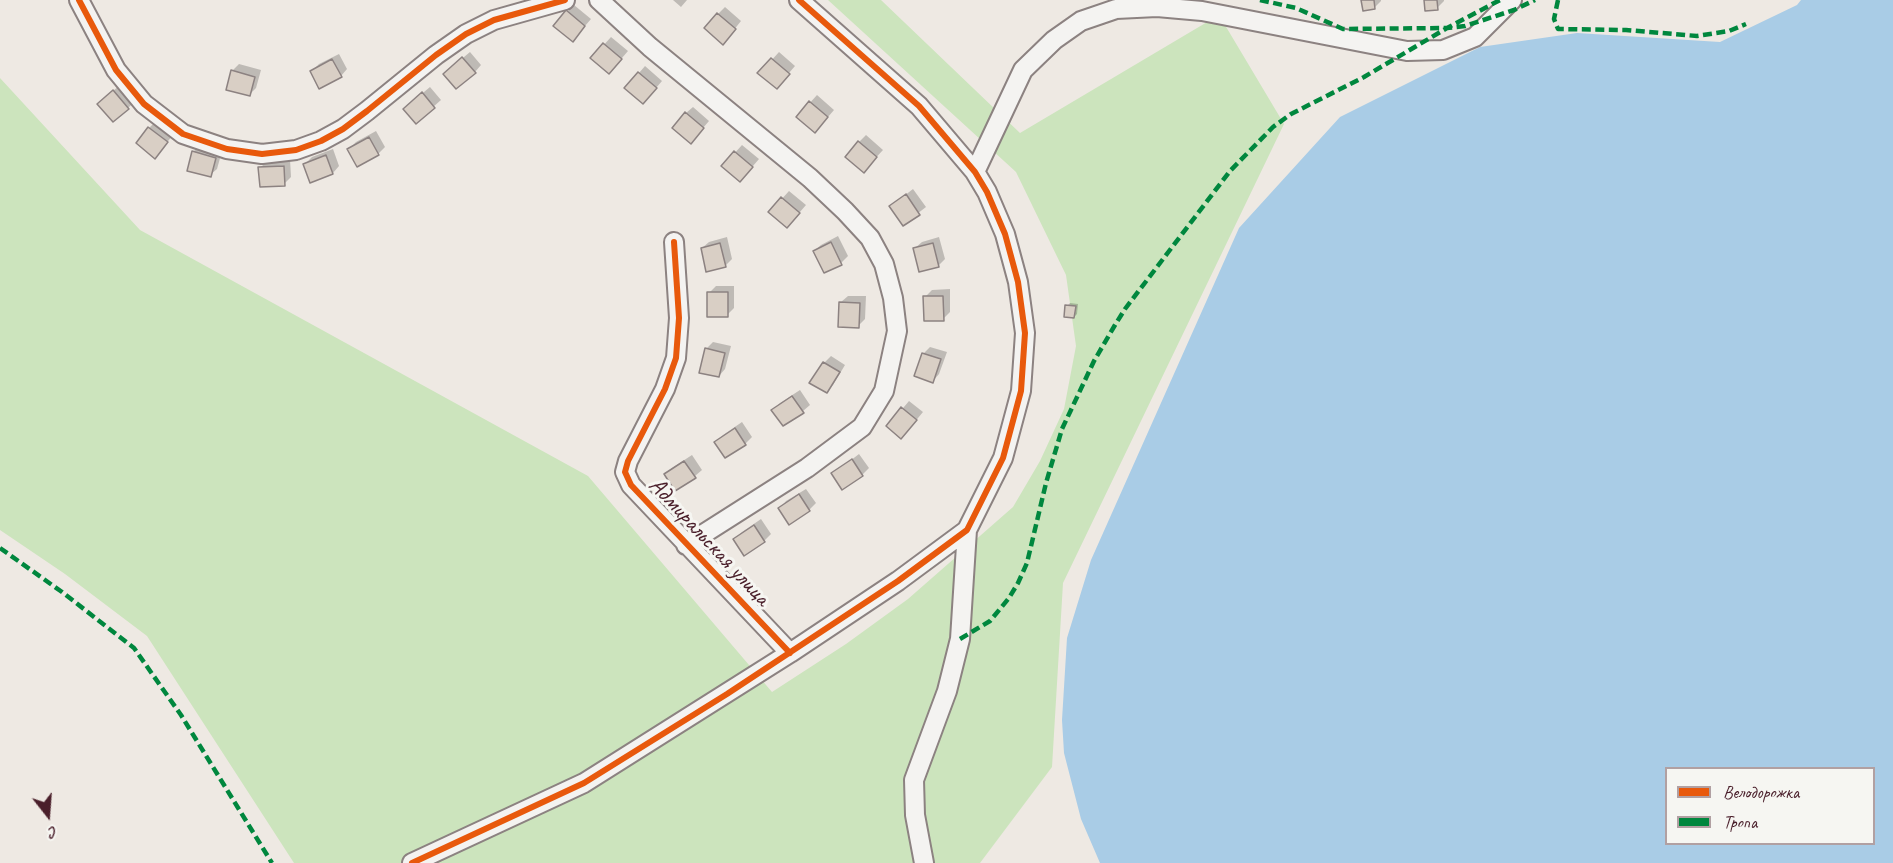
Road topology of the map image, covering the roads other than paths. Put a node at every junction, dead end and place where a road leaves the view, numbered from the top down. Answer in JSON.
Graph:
{"nodes":[{"id":1,"x":79,"y":0,"type":"edge"},
{"id":2,"x":565,"y":0,"type":"edge"},
{"id":3,"x":599,"y":0,"type":"edge"},
{"id":4,"x":799,"y":0,"type":"edge"},
{"id":5,"x":1512,"y":0,"type":"edge"},
{"id":6,"x":975,"y":172,"type":"junction"},
{"id":7,"x":674,"y":242,"type":"dead end"},
{"id":8,"x":967,"y":530,"type":"junction"},
{"id":9,"x":686,"y":545,"type":"junction"},
{"id":10,"x":790,"y":653,"type":"junction"},
{"id":11,"x":412,"y":863,"type":"edge"},
{"id":12,"x":924,"y":863,"type":"edge"}],
"edges":[{"from":1,"to":2,"type":"street"},
{"from":3,"to":9,"type":"street","name":"Адмиральская улица"},
{"from":4,"to":6,"type":"street"},
{"from":5,"to":6,"type":"street"},
{"from":6,"to":8,"type":"street"},
{"from":7,"to":9,"type":"street","name":"Адмиральская улица"},
{"from":8,"to":10,"type":"street"},
{"from":8,"to":12,"type":"street"},
{"from":9,"to":10,"type":"street","name":"Адмиральская улица"},
{"from":10,"to":11,"type":"street"}]}
